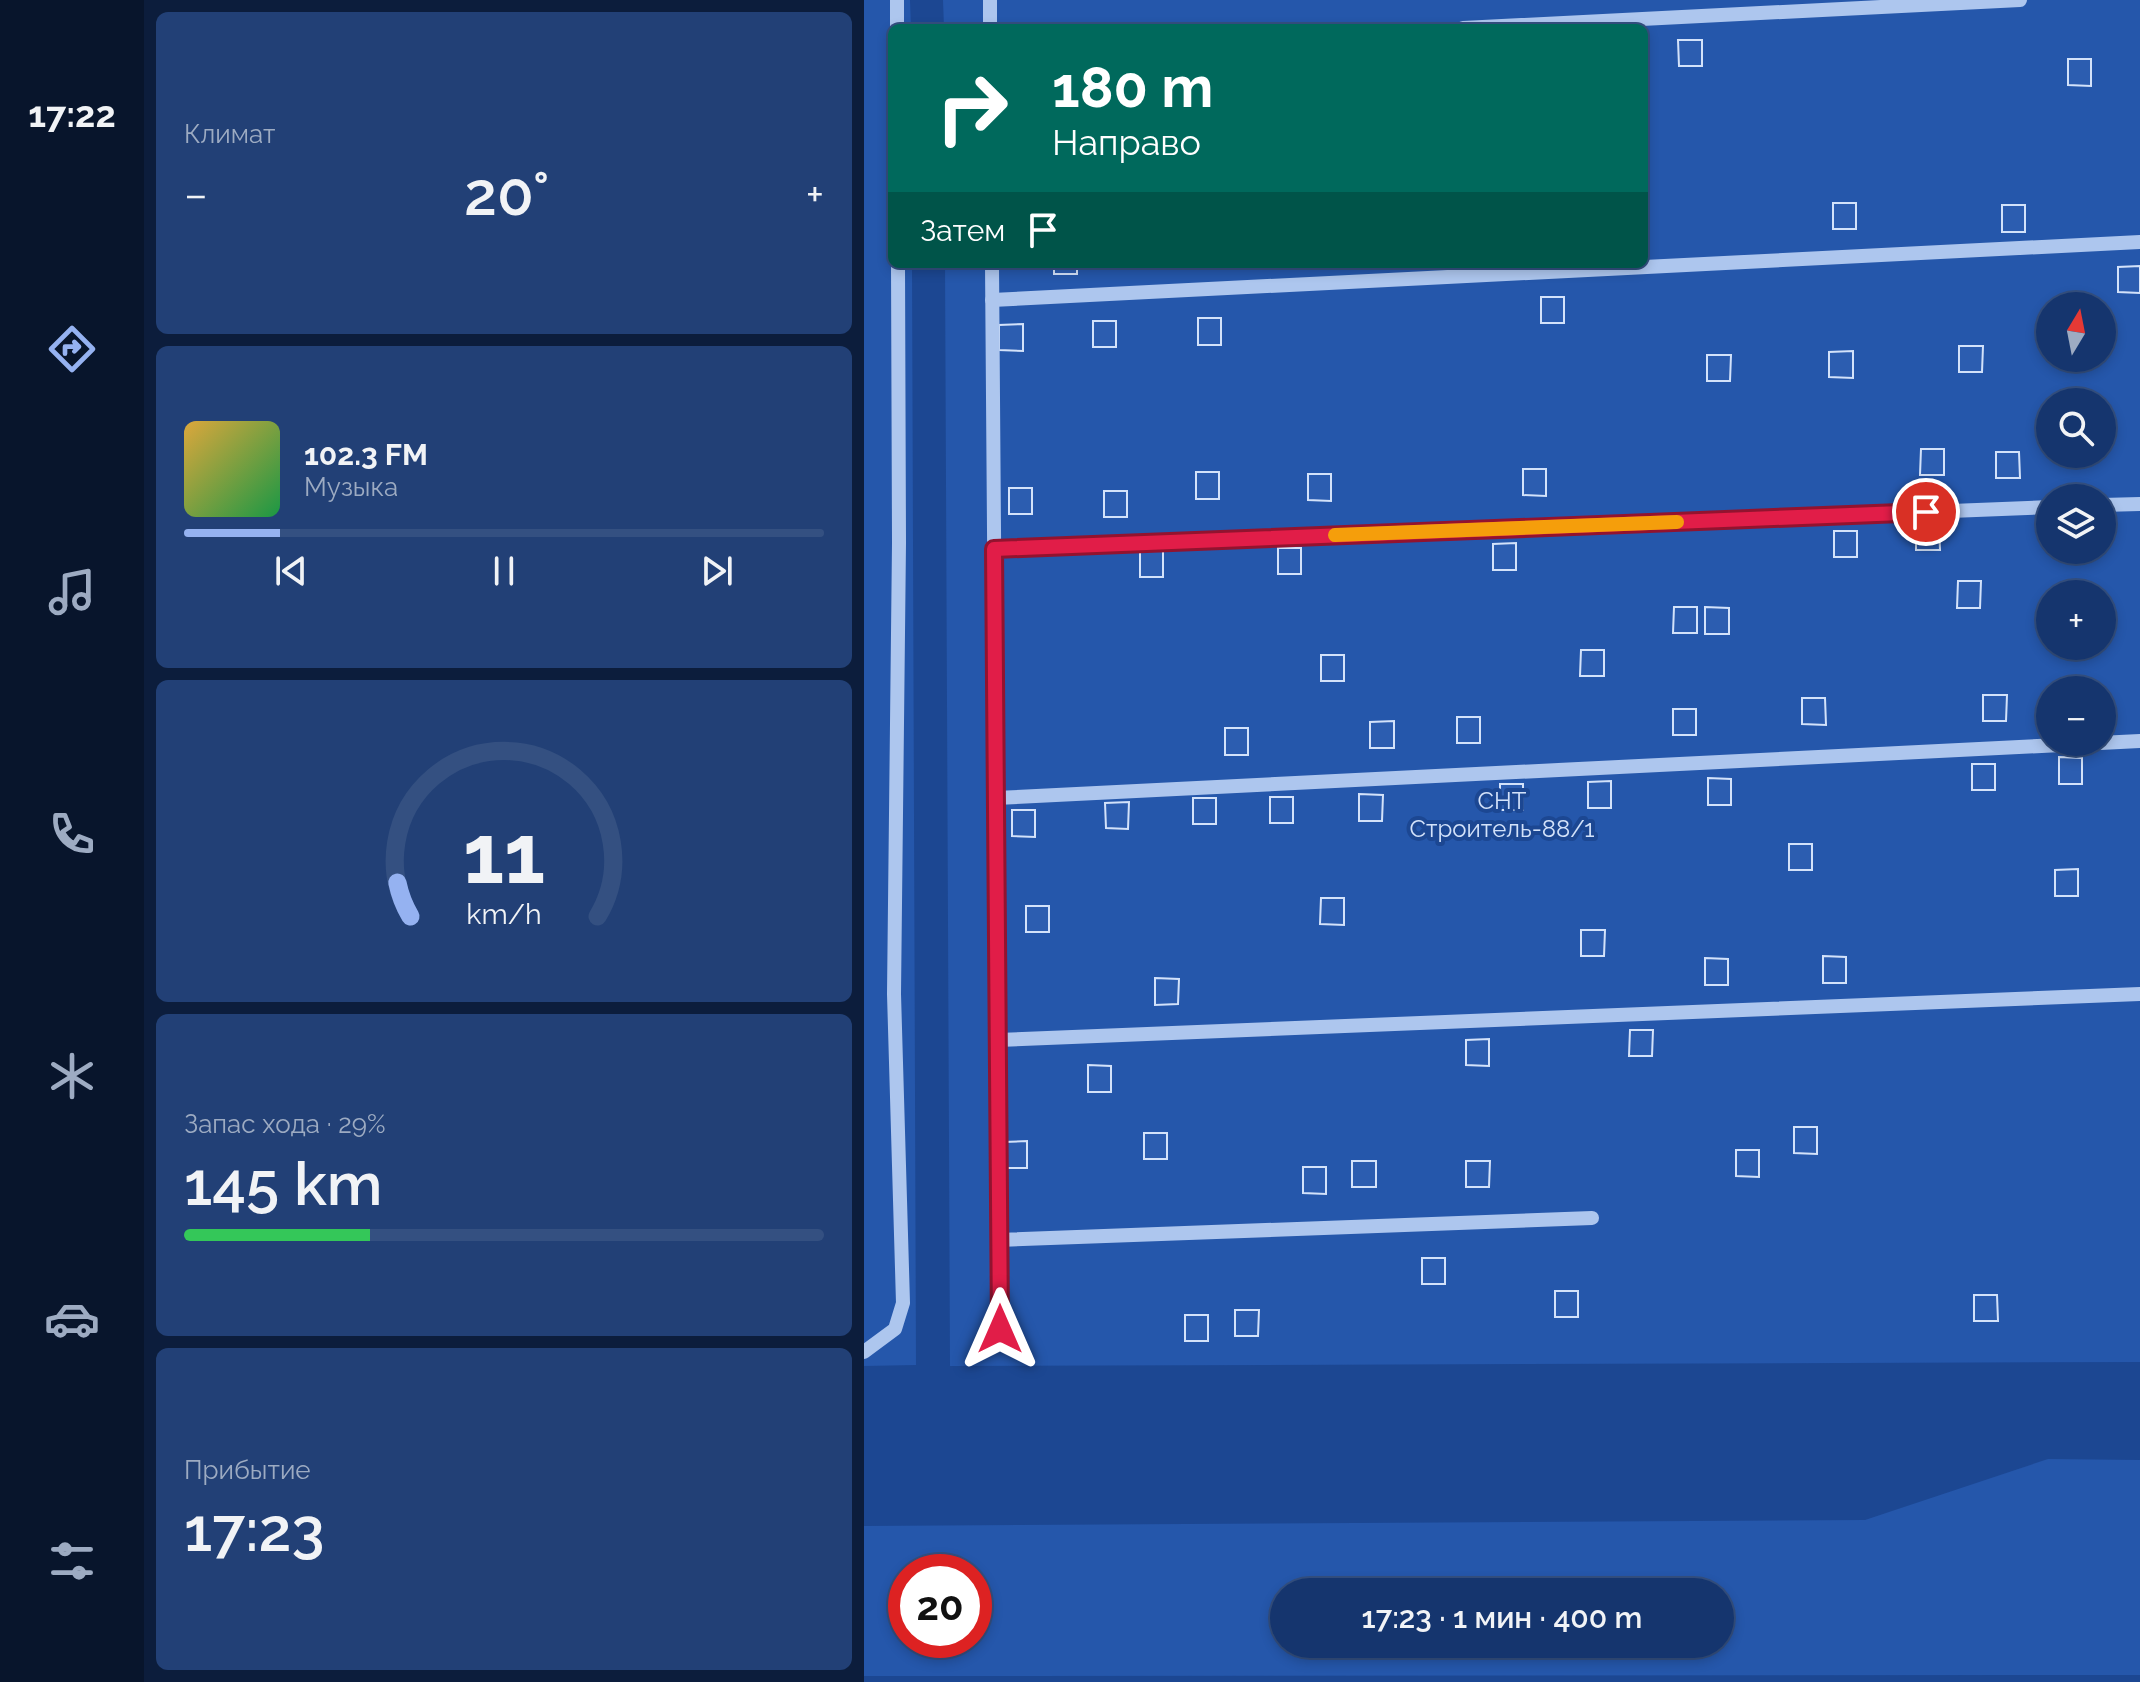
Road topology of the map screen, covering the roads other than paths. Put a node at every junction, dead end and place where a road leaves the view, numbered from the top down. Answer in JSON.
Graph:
{"nodes":[{"id":1,"x":897,"y":0,"type":"edge"},
{"id":2,"x":990,"y":0,"type":"edge"},
{"id":3,"x":2020,"y":0,"type":"edge"},
{"id":4,"x":897,"y":24,"type":"edge"},
{"id":5,"x":990,"y":24,"type":"edge"},
{"id":6,"x":1543,"y":24,"type":"edge"},
{"id":7,"x":2140,"y":242,"type":"edge"},
{"id":8,"x":1648,"y":267,"type":"edge"},
{"id":9,"x":898,"y":268,"type":"edge"},
{"id":10,"x":992,"y":268,"type":"edge"},
{"id":11,"x":1625,"y":268,"type":"edge"},
{"id":12,"x":992,"y":300,"type":"junction"},
{"id":13,"x":2140,"y":504,"type":"edge"},
{"id":14,"x":2116,"y":505,"type":"edge"},
{"id":15,"x":2036,"y":508,"type":"edge"},
{"id":16,"x":994,"y":549,"type":"junction"},
{"id":17,"x":2140,"y":741,"type":"edge"},
{"id":18,"x":996,"y":798,"type":"junction"},
{"id":19,"x":2140,"y":994,"type":"edge"},
{"id":20,"x":998,"y":1040,"type":"junction"},
{"id":21,"x":1592,"y":1218,"type":"dead end"},
{"id":22,"x":999,"y":1240,"type":"junction"},
{"id":23,"x":1000,"y":1329,"type":"dead end"},
{"id":24,"x":864,"y":1352,"type":"edge"}],
"edges":[{"from":1,"to":4,"type":"lane"},
{"from":2,"to":5,"type":"lane"},
{"from":3,"to":6,"type":"lane"},
{"from":7,"to":8,"type":"lane"},
{"from":9,"to":24,"type":"lane"},
{"from":10,"to":12,"type":"lane"},
{"from":11,"to":12,"type":"lane"},
{"from":12,"to":16,"type":"lane"},
{"from":13,"to":14,"type":"lane"},
{"from":15,"to":16,"type":"lane"},
{"from":16,"to":18,"type":"lane"},
{"from":17,"to":18,"type":"lane"},
{"from":18,"to":20,"type":"lane"},
{"from":19,"to":20,"type":"lane"},
{"from":20,"to":22,"type":"lane"},
{"from":21,"to":22,"type":"lane"},
{"from":22,"to":23,"type":"lane"}]}
